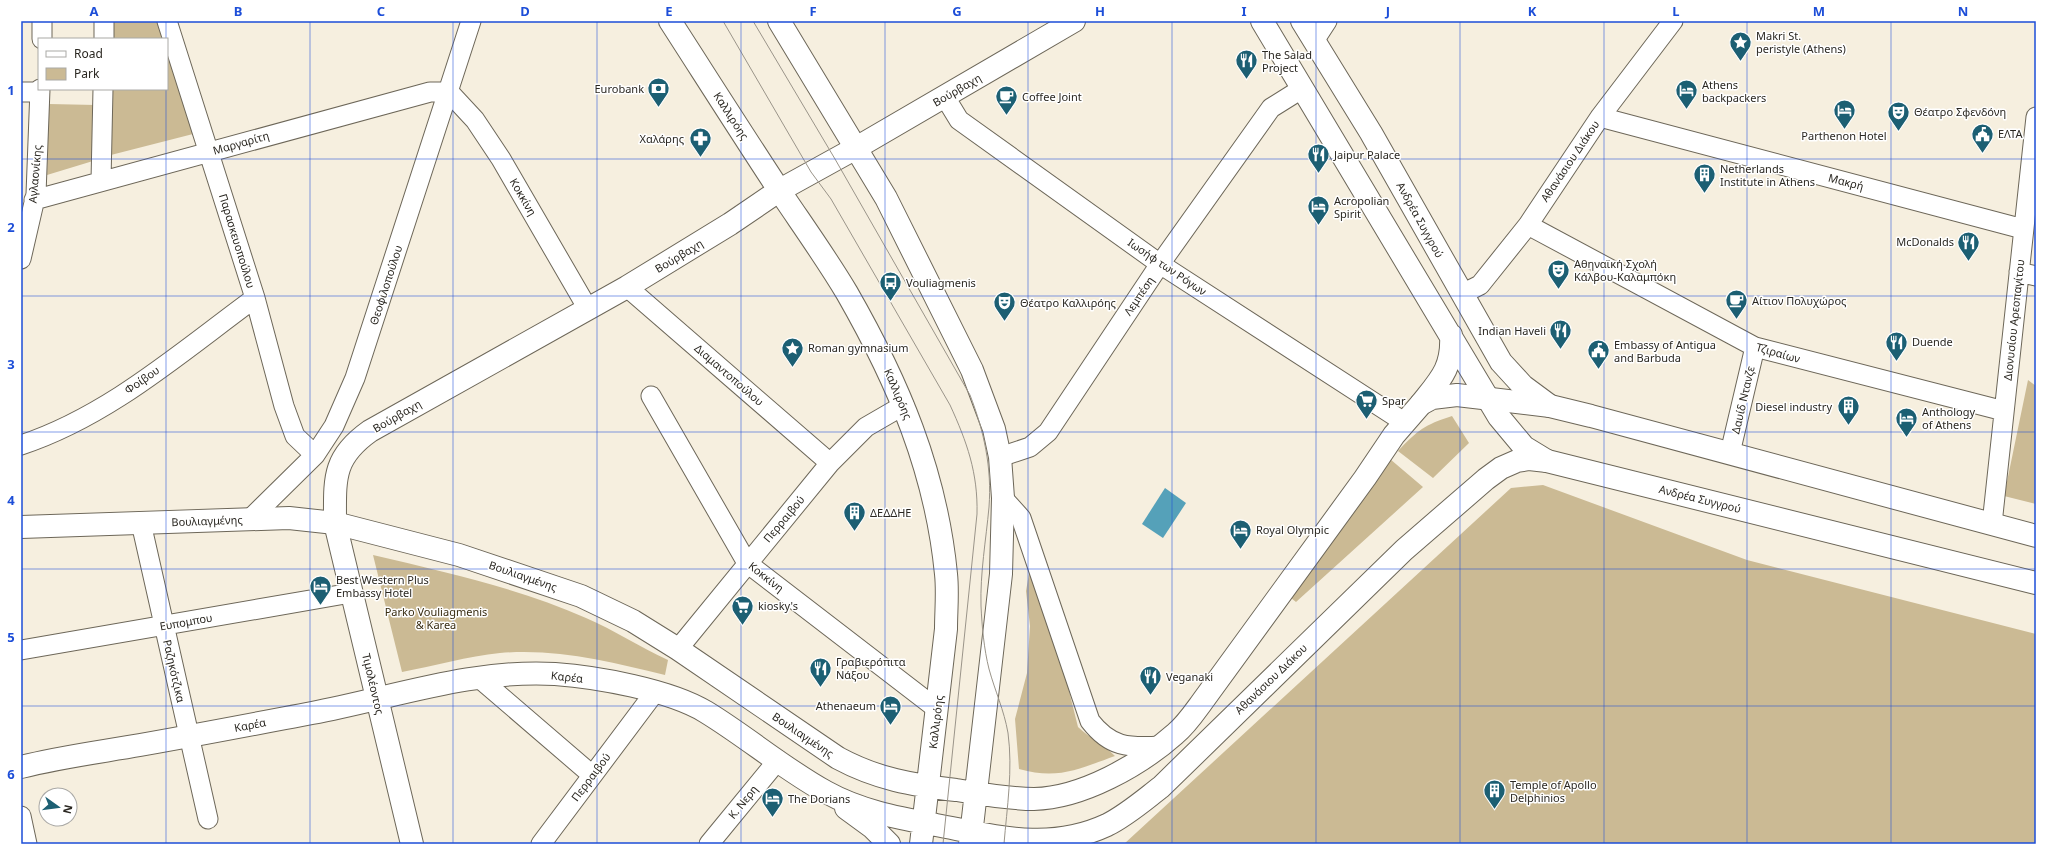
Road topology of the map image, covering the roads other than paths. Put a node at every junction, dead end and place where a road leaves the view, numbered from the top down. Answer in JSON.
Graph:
{"nodes":[{"id":1,"x":42,"y":21,"type":"edge"},
{"id":2,"x":104,"y":21,"type":"edge"},
{"id":3,"x":167,"y":21,"type":"edge"},
{"id":4,"x":471,"y":21,"type":"edge"},
{"id":5,"x":670,"y":21,"type":"edge"},
{"id":6,"x":779,"y":21,"type":"edge"},
{"id":7,"x":1074,"y":21,"type":"edge"},
{"id":8,"x":1262,"y":21,"type":"edge"},
{"id":9,"x":1302,"y":21,"type":"edge"},
{"id":10,"x":1327,"y":21,"type":"edge"},
{"id":11,"x":1673,"y":21,"type":"edge"},
{"id":12,"x":42,"y":38,"type":"edge"},
{"id":13,"x":104,"y":38,"type":"edge"},
{"id":14,"x":1314,"y":41,"type":"junction"},
{"id":15,"x":1302,"y":88,"type":"junction"},
{"id":16,"x":40,"y":90,"type":"edge"},
{"id":17,"x":103,"y":90,"type":"edge"},
{"id":18,"x":21,"y":92,"type":"edge"},
{"id":19,"x":449,"y":92,"type":"junction"},
{"id":20,"x":945,"y":97,"type":"junction"},
{"id":21,"x":1600,"y":117,"type":"junction"},
{"id":22,"x":2036,"y":117,"type":"edge"},
{"id":23,"x":856,"y":148,"type":"junction"},
{"id":24,"x":209,"y":152,"type":"junction"},
{"id":25,"x":101,"y":181,"type":"junction"},
{"id":26,"x":780,"y":190,"type":"junction"},
{"id":27,"x":34,"y":200,"type":"junction"},
{"id":28,"x":1528,"y":225,"type":"junction"},
{"id":29,"x":2023,"y":229,"type":"junction"},
{"id":30,"x":21,"y":259,"type":"edge"},
{"id":31,"x":1160,"y":264,"type":"junction"},
{"id":32,"x":2027,"y":274,"type":"edge"},
{"id":33,"x":627,"y":287,"type":"junction"},
{"id":34,"x":1462,"y":294,"type":"junction"},
{"id":35,"x":254,"y":298,"type":"junction"},
{"id":36,"x":588,"y":309,"type":"junction"},
{"id":37,"x":1451,"y":335,"type":"junction"},
{"id":38,"x":1755,"y":348,"type":"junction"},
{"id":39,"x":651,"y":396,"type":"dead end"},
{"id":40,"x":1488,"y":398,"type":"junction"},
{"id":41,"x":1421,"y":404,"type":"junction"},
{"id":42,"x":904,"y":406,"type":"junction"},
{"id":43,"x":1550,"y":406,"type":"junction"},
{"id":44,"x":2004,"y":411,"type":"junction"},
{"id":45,"x":1404,"y":422,"type":"junction"},
{"id":46,"x":21,"y":445,"type":"edge"},
{"id":47,"x":1730,"y":453,"type":"junction"},
{"id":48,"x":314,"y":455,"type":"junction"},
{"id":49,"x":1000,"y":457,"type":"junction"},
{"id":50,"x":1547,"y":461,"type":"junction"},
{"id":51,"x":830,"y":463,"type":"junction"},
{"id":52,"x":1004,"y":498,"type":"junction"},
{"id":53,"x":249,"y":520,"type":"junction"},
{"id":54,"x":141,"y":523,"type":"junction"},
{"id":55,"x":335,"y":523,"type":"junction"},
{"id":56,"x":1992,"y":524,"type":"junction"},
{"id":57,"x":21,"y":527,"type":"edge"},
{"id":58,"x":2036,"y":536,"type":"edge"},
{"id":59,"x":747,"y":563,"type":"junction"},
{"id":60,"x":2036,"y":583,"type":"edge"},
{"id":61,"x":351,"y":593,"type":"junction"},
{"id":62,"x":163,"y":626,"type":"junction"},
{"id":63,"x":678,"y":649,"type":"junction"},
{"id":64,"x":21,"y":650,"type":"edge"},
{"id":65,"x":478,"y":677,"type":"junction"},
{"id":66,"x":655,"y":692,"type":"junction"},
{"id":67,"x":376,"y":699,"type":"junction"},
{"id":68,"x":937,"y":709,"type":"junction"},
{"id":69,"x":189,"y":736,"type":"junction"},
{"id":70,"x":1160,"y":746,"type":"junction"},
{"id":71,"x":778,"y":760,"type":"junction"},
{"id":72,"x":21,"y":767,"type":"edge"},
{"id":73,"x":592,"y":775,"type":"junction"},
{"id":74,"x":928,"y":787,"type":"junction"},
{"id":75,"x":826,"y":792,"type":"junction"},
{"id":76,"x":976,"y":793,"type":"junction"},
{"id":77,"x":21,"y":816,"type":"edge"},
{"id":78,"x":208,"y":819,"type":"dead end"},
{"id":79,"x":924,"y":822,"type":"junction"},
{"id":80,"x":971,"y":838,"type":"edge"},
{"id":81,"x":27,"y":844,"type":"edge"},
{"id":82,"x":412,"y":844,"type":"edge"},
{"id":83,"x":541,"y":844,"type":"edge"},
{"id":84,"x":709,"y":844,"type":"edge"},
{"id":85,"x":889,"y":844,"type":"edge"},
{"id":86,"x":921,"y":844,"type":"edge"}],
"edges":[{"from":1,"to":12,"type":"street"},
{"from":2,"to":13,"type":"street"},
{"from":3,"to":24,"type":"street","name":"Παρασκευοπούλου"},
{"from":4,"to":19,"type":"street","name":"Θεοφιλοπούλου"},
{"from":5,"to":26,"type":"main road","name":"Καλλιρόης"},
{"from":6,"to":23,"type":"main road"},
{"from":7,"to":20,"type":"main road","name":"Βούρβαχη"},
{"from":8,"to":15,"type":"main road","name":"Ανδρέα Συγγρού"},
{"from":9,"to":14,"type":"main road","name":"Ανδρέα Συγγρού"},
{"from":10,"to":14,"type":"street"},
{"from":11,"to":21,"type":"street","name":"Αθανάσιου Διάκου"},
{"from":14,"to":34,"type":"main road","name":"Ανδρέα Συγγρού"},
{"from":15,"to":31,"type":"street","name":"Λεμπέση"},
{"from":15,"to":37,"type":"main road","name":"Ανδρέα Συγγρού"},
{"from":16,"to":18,"type":"street"},
{"from":16,"to":27,"type":"street","name":"Αγλαονίκης"},
{"from":17,"to":25,"type":"street"},
{"from":19,"to":24,"type":"street","name":"Μαργαρίτη"},
{"from":19,"to":36,"type":"street","name":"Κοκκίνη"},
{"from":19,"to":48,"type":"street","name":"Θεοφιλοπούλου"},
{"from":20,"to":23,"type":"main road","name":"Βούρβαχη"},
{"from":20,"to":31,"type":"street","name":"Ιωσήφ των Ρόγων"},
{"from":21,"to":28,"type":"street","name":"Αθανάσιου Διάκου"},
{"from":21,"to":29,"type":"street","name":"Μακρή"},
{"from":22,"to":29,"type":"street","name":"Διονυσίου Αρεοπαγίτου"},
{"from":23,"to":26,"type":"main road","name":"Βούρβαχη"},
{"from":23,"to":49,"type":"main road"},
{"from":24,"to":25,"type":"street","name":"Μαργαρίτη"},
{"from":24,"to":35,"type":"street","name":"Παρασκευοπούλου"},
{"from":25,"to":27,"type":"street","name":"Μαργαρίτη"},
{"from":26,"to":33,"type":"main road","name":"Βούρβαχη"},
{"from":26,"to":42,"type":"main road","name":"Καλλιρόης"},
{"from":27,"to":30,"type":"street","name":"Αγλαονίκης"},
{"from":28,"to":34,"type":"street","name":"Αθανάσιου Διάκου"},
{"from":28,"to":38,"type":"street","name":"Τζιραίων"},
{"from":29,"to":32,"type":"street","name":"Διονυσίου Αρεοπαγίτου"},
{"from":31,"to":45,"type":"street","name":"Ιωσήφ των Ρόγων"},
{"from":31,"to":49,"type":"street","name":"Λεμπέση"},
{"from":32,"to":44,"type":"street","name":"Διονυσίου Αρεοπαγίτου"},
{"from":33,"to":36,"type":"main road","name":"Βούρβαχη"},
{"from":33,"to":51,"type":"street","name":"Διαμαντοπούλου"},
{"from":34,"to":43,"type":"main road","name":"Ανδρέα Συγγρού"},
{"from":35,"to":46,"type":"street","name":"Φοίβου"},
{"from":35,"to":48,"type":"street","name":"Παρασκευοπούλου"},
{"from":36,"to":55,"type":"main road","name":"Βούρβαχη"},
{"from":37,"to":40,"type":"main road","name":"Ανδρέα Συγγρού"},
{"from":37,"to":41,"type":"main road"},
{"from":38,"to":44,"type":"street","name":"Τζιραίων"},
{"from":38,"to":47,"type":"street","name":"Δαυίδ Ντανζε"},
{"from":39,"to":59,"type":"street","name":"Κοκκίνη"},
{"from":40,"to":41,"type":"main road"},
{"from":40,"to":43,"type":"main road","name":"Ανδρέα Συγγρού"},
{"from":40,"to":50,"type":"main road","name":"Ανδρέα Συγγρού"},
{"from":41,"to":45,"type":"main road"},
{"from":42,"to":51,"type":"street","name":"Περραιβού"},
{"from":42,"to":68,"type":"main road","name":"Καλλιρόης"},
{"from":43,"to":47,"type":"main road","name":"Ανδρέα Συγγρού"},
{"from":44,"to":56,"type":"street","name":"Διονυσίου Αρεοπαγίτου"},
{"from":45,"to":70,"type":"main road"},
{"from":47,"to":56,"type":"main road","name":"Ανδρέα Συγγρού"},
{"from":48,"to":53,"type":"street","name":"Θεοφιλοπούλου"},
{"from":49,"to":52,"type":"main road"},
{"from":50,"to":60,"type":"main road","name":"Ανδρέα Συγγρού"},
{"from":50,"to":80,"type":"main road","name":"Αθανάσιου Διάκου"},
{"from":51,"to":59,"type":"street","name":"Περραιβού"},
{"from":52,"to":70,"type":"street"},
{"from":52,"to":76,"type":"main road"},
{"from":53,"to":54,"type":"main road","name":"Βουλιαγμένης"},
{"from":53,"to":55,"type":"main road","name":"Βουλιαγμένης"},
{"from":54,"to":57,"type":"main road","name":"Βουλιαγμένης"},
{"from":54,"to":62,"type":"street","name":"Ραζηκότζικα"},
{"from":55,"to":61,"type":"main road","name":"Τιμολέοντος"},
{"from":55,"to":63,"type":"main road","name":"Βουλιαγμένης"},
{"from":56,"to":58,"type":"main road","name":"Ανδρέα Συγγρού"},
{"from":59,"to":63,"type":"street","name":"Περραιβού"},
{"from":59,"to":68,"type":"street","name":"Κοκκίνη"},
{"from":61,"to":62,"type":"street","name":"Ευπομπου"},
{"from":61,"to":67,"type":"main road","name":"Τιμολέοντος"},
{"from":62,"to":64,"type":"street","name":"Ευπομπου"},
{"from":62,"to":69,"type":"street","name":"Ραζηκότζικα"},
{"from":63,"to":74,"type":"main road","name":"Βουλιαγμένης"},
{"from":65,"to":66,"type":"main road","name":"Καρέα"},
{"from":65,"to":67,"type":"main road","name":"Καρέα"},
{"from":65,"to":73,"type":"street"},
{"from":66,"to":71,"type":"main road"},
{"from":66,"to":73,"type":"street","name":"Περραιβού"},
{"from":67,"to":69,"type":"main road","name":"Καρέα"},
{"from":67,"to":82,"type":"main road","name":"Τιμολέοντος"},
{"from":68,"to":74,"type":"main road","name":"Καλλιρόης"},
{"from":69,"to":72,"type":"main road","name":"Καρέα"},
{"from":69,"to":78,"type":"street","name":"Ραζηκότζικα"},
{"from":70,"to":76,"type":"main road"},
{"from":71,"to":75,"type":"main road"},
{"from":71,"to":84,"type":"street","name":"Κ. Νερη"},
{"from":73,"to":83,"type":"street","name":"Περραιβού"},
{"from":74,"to":76,"type":"main road","name":"Βουλιαγμένης"},
{"from":74,"to":79,"type":"main road","name":"Καλλιρόης"},
{"from":75,"to":79,"type":"main road"},
{"from":75,"to":85,"type":"main road"},
{"from":76,"to":80,"type":"main road"},
{"from":77,"to":81,"type":"street"},
{"from":79,"to":80,"type":"main road"},
{"from":79,"to":86,"type":"main road","name":"Καλλιρόης"}]}
